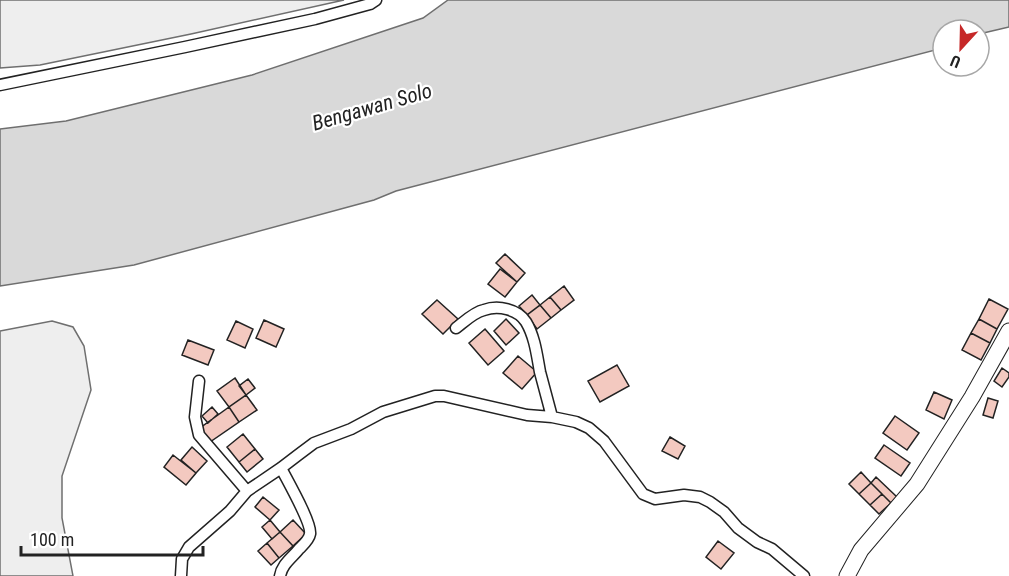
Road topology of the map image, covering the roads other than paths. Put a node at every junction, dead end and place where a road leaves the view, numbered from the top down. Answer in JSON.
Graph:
{"nodes":[{"id":1,"x":376,"y":0,"type":"edge"},
{"id":2,"x":0,"y":85,"type":"edge"},
{"id":3,"x":456,"y":328,"type":"dead end"},
{"id":4,"x":1009,"y":331,"type":"edge"},
{"id":5,"x":199,"y":381,"type":"dead end"},
{"id":6,"x":552,"y":417,"type":"junction"},
{"id":7,"x":281,"y":468,"type":"junction"},
{"id":8,"x":247,"y":491,"type":"junction"},
{"id":9,"x":181,"y":576,"type":"edge"},
{"id":10,"x":280,"y":576,"type":"edge"},
{"id":11,"x":804,"y":576,"type":"edge"},
{"id":12,"x":847,"y":576,"type":"edge"}],
"edges":[{"from":1,"to":2,"type":"street"},
{"from":3,"to":6,"type":"street"},
{"from":4,"to":12,"type":"street"},
{"from":5,"to":8,"type":"street"},
{"from":6,"to":7,"type":"street"},
{"from":6,"to":11,"type":"street"},
{"from":7,"to":8,"type":"street"},
{"from":7,"to":10,"type":"street"},
{"from":8,"to":9,"type":"street"}]}
